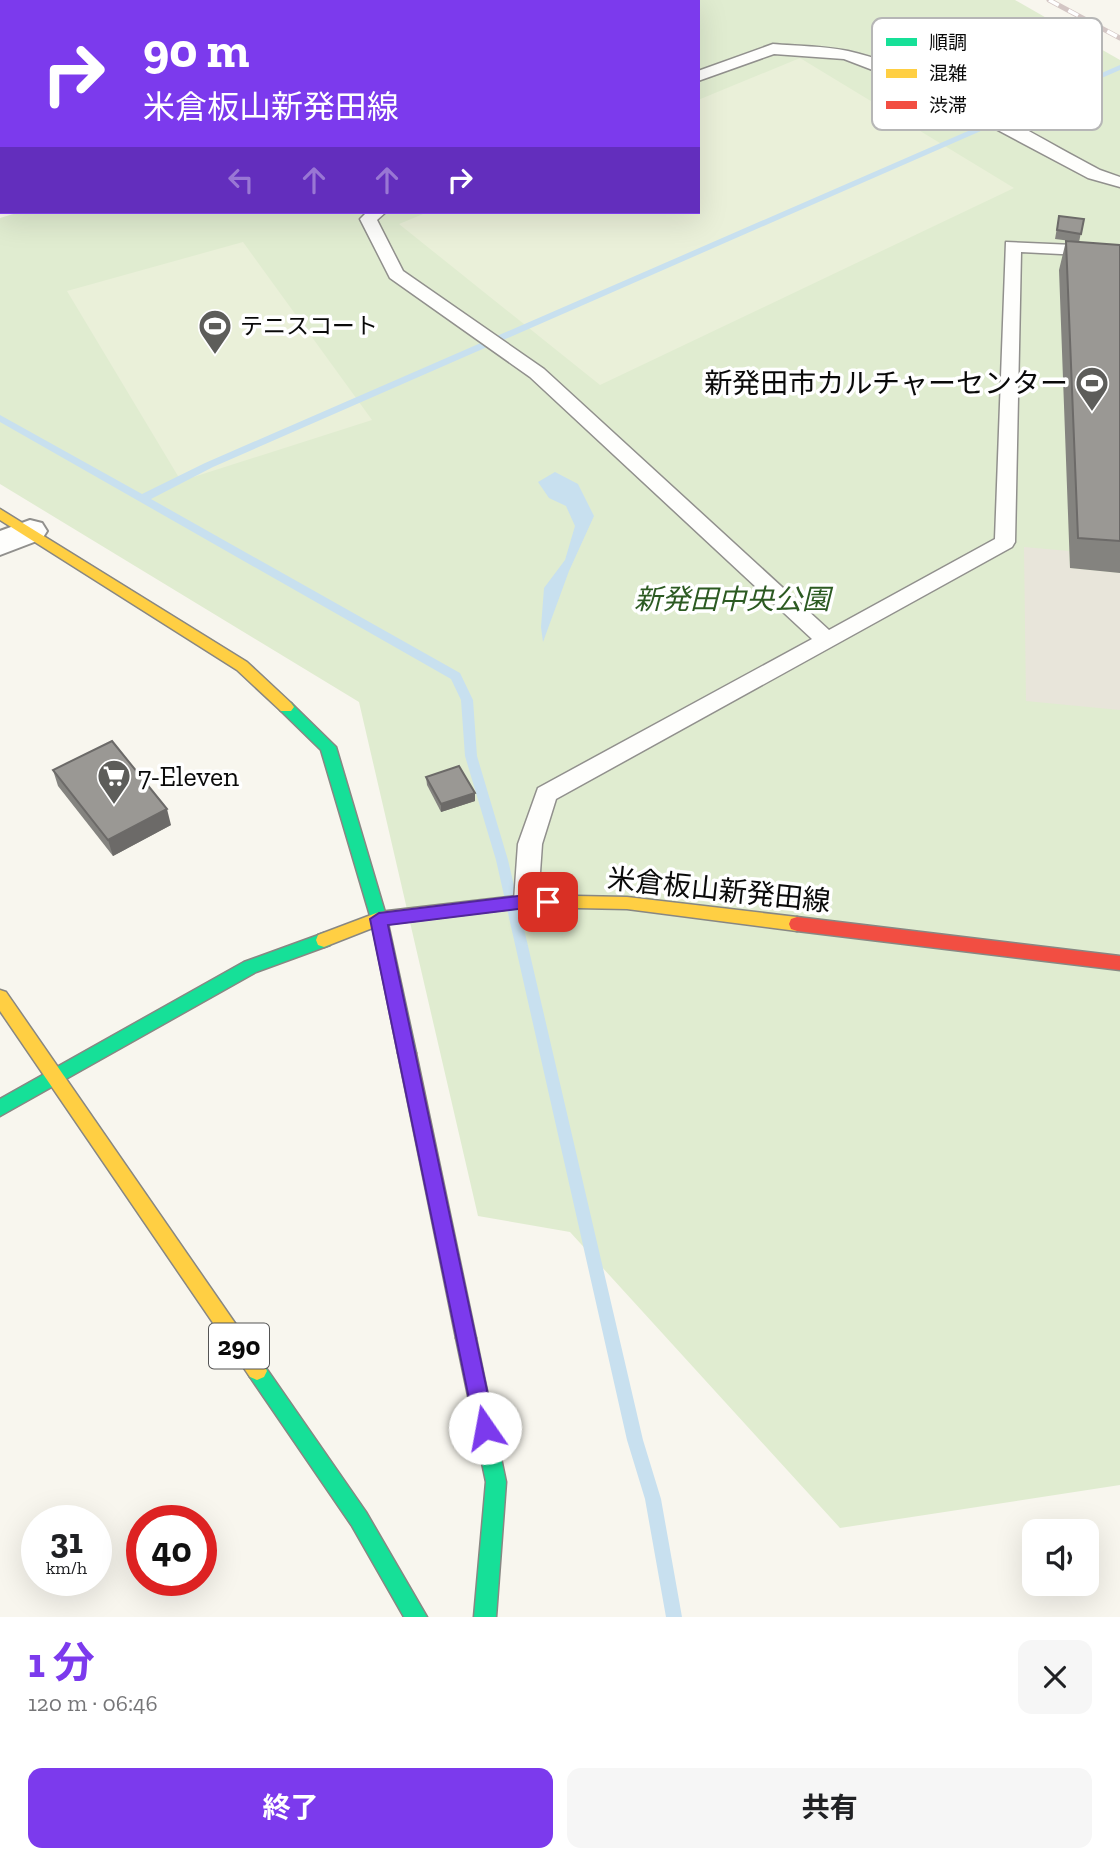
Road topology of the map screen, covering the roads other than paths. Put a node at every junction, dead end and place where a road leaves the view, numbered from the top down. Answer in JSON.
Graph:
{"nodes":[{"id":1,"x":872,"y":63,"type":"edge"},
{"id":2,"x":700,"y":75,"type":"edge"},
{"id":3,"x":1010,"y":130,"type":"edge"},
{"id":4,"x":1120,"y":183,"type":"edge"},
{"id":5,"x":375,"y":214,"type":"edge"},
{"id":6,"x":1120,"y":253,"type":"edge"},
{"id":7,"x":0,"y":514,"type":"edge"},
{"id":8,"x":15,"y":537,"type":"edge"},
{"id":9,"x":827,"y":640,"type":"junction"},
{"id":10,"x":526,"y":901,"type":"junction"},
{"id":11,"x":379,"y":919,"type":"junction"},
{"id":12,"x":1120,"y":962,"type":"edge"},
{"id":13,"x":0,"y":997,"type":"edge"},
{"id":14,"x":55,"y":1079,"type":"junction"},
{"id":15,"x":0,"y":1108,"type":"edge"},
{"id":16,"x":416,"y":1617,"type":"edge"},
{"id":17,"x":485,"y":1617,"type":"edge"}],
"edges":[{"from":1,"to":2,"type":"lane"},
{"from":3,"to":4,"type":"lane"},
{"from":5,"to":9,"type":"lane"},
{"from":6,"to":9,"type":"lane"},
{"from":7,"to":8,"type":"main road"},
{"from":8,"to":11,"type":"main road"},
{"from":9,"to":10,"type":"lane"},
{"from":10,"to":11,"type":"main road","name":"米倉板山新発田線"},
{"from":10,"to":12,"type":"main road","name":"米倉板山新発田線"},
{"from":11,"to":14,"type":"main road","name":"米倉板山新発田線"},
{"from":11,"to":17,"type":"main road"},
{"from":13,"to":14,"type":"main road","number":"290"},
{"from":14,"to":15,"type":"main road","name":"米倉板山新発田線"},
{"from":14,"to":16,"type":"main road","number":"290"}]}
